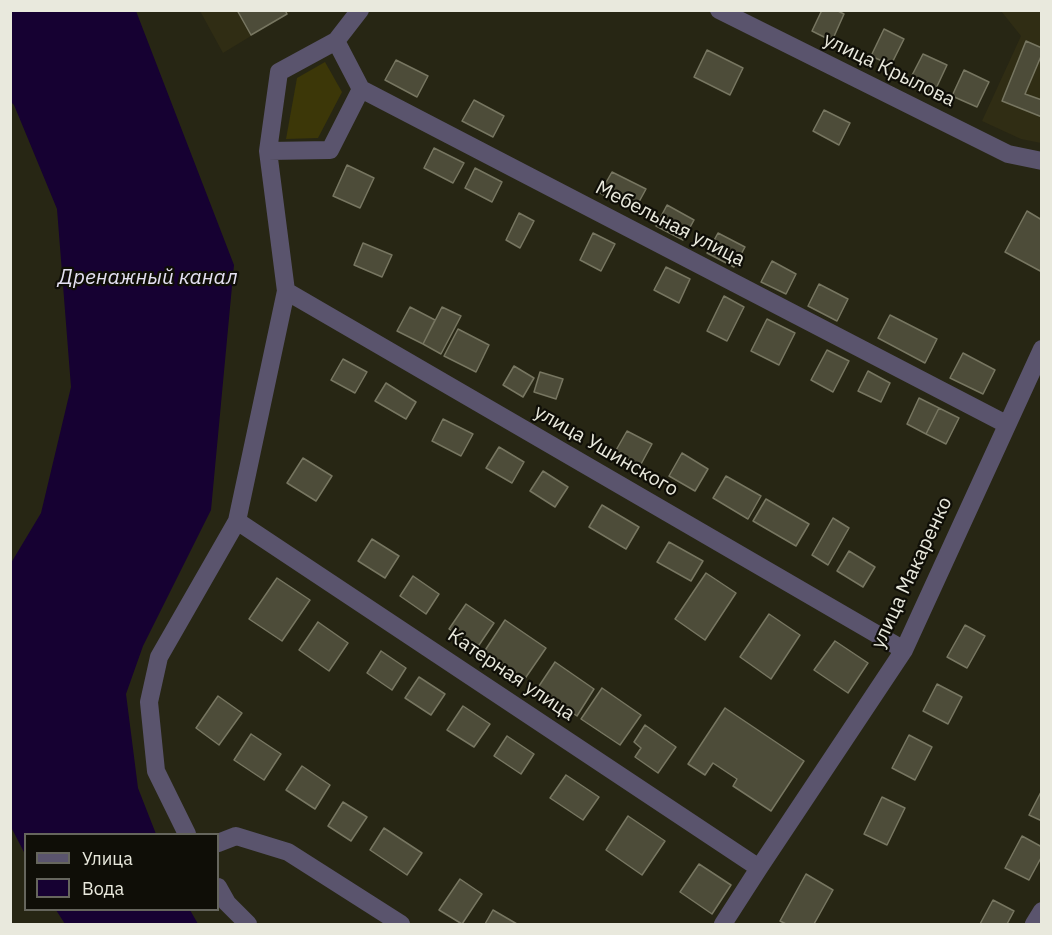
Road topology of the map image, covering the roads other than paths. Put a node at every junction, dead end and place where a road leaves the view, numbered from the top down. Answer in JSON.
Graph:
{"nodes":[{"id":1,"x":360,"y":10,"type":"edge"},
{"id":2,"x":719,"y":10,"type":"edge"},
{"id":3,"x":336,"y":41,"type":"junction"},
{"id":4,"x":361,"y":89,"type":"junction"},
{"id":5,"x":268,"y":151,"type":"junction"},
{"id":6,"x":1041,"y":161,"type":"edge"},
{"id":7,"x":285,"y":291,"type":"junction"},
{"id":8,"x":1041,"y":349,"type":"edge"},
{"id":9,"x":1006,"y":424,"type":"junction"},
{"id":10,"x":237,"y":521,"type":"junction"},
{"id":11,"x":904,"y":650,"type":"junction"},
{"id":12,"x":187,"y":833,"type":"edge"},
{"id":13,"x":219,"y":843,"type":"edge"},
{"id":14,"x":759,"y":868,"type":"junction"},
{"id":15,"x":219,"y":889,"type":"edge"},
{"id":16,"x":1041,"y":911,"type":"edge"},
{"id":17,"x":248,"y":924,"type":"edge"},
{"id":18,"x":401,"y":924,"type":"edge"},
{"id":19,"x":723,"y":924,"type":"edge"},
{"id":20,"x":1034,"y":924,"type":"edge"}],
"edges":[{"from":1,"to":3,"type":"street"},
{"from":2,"to":6,"type":"street","name":"улица Крылова"},
{"from":3,"to":4,"type":"street"},
{"from":3,"to":5,"type":"street"},
{"from":4,"to":5,"type":"street"},
{"from":4,"to":9,"type":"street","name":"Мебельная улица"},
{"from":5,"to":7,"type":"street"},
{"from":7,"to":10,"type":"street"},
{"from":7,"to":11,"type":"street","name":"улица Ушинского"},
{"from":8,"to":9,"type":"street","name":"улица Макаренко"},
{"from":9,"to":11,"type":"street","name":"улица Макаренко"},
{"from":10,"to":12,"type":"street"},
{"from":10,"to":14,"type":"street","name":"Катерная улица"},
{"from":11,"to":14,"type":"street","name":"улица Макаренко"},
{"from":13,"to":18,"type":"street"},
{"from":14,"to":19,"type":"street","name":"улица Макаренко"},
{"from":15,"to":17,"type":"street"},
{"from":16,"to":20,"type":"street"}]}
